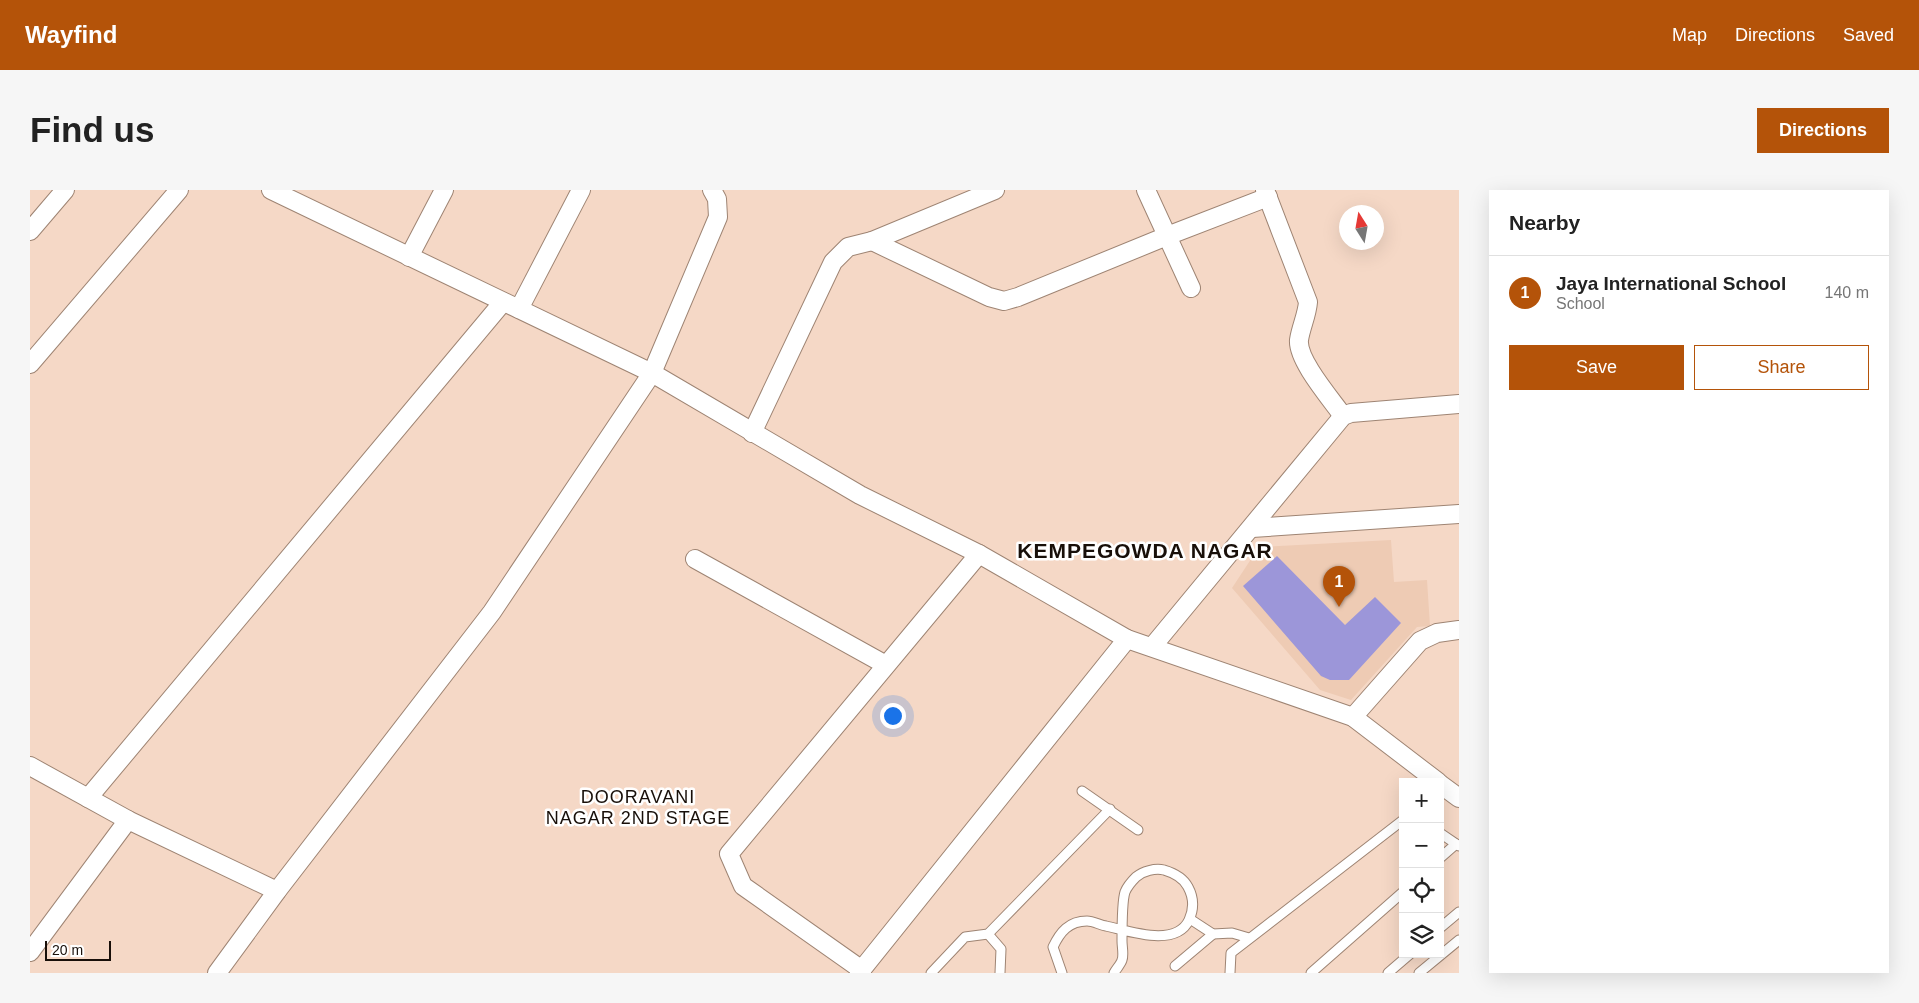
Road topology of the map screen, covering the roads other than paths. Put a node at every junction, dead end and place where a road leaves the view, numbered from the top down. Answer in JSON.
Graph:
{"nodes":[{"id":1,"x":65,"y":190,"type":"edge"},
{"id":2,"x":179,"y":190,"type":"edge"},
{"id":3,"x":271,"y":190,"type":"edge"},
{"id":4,"x":444,"y":190,"type":"edge"},
{"id":5,"x":581,"y":190,"type":"edge"},
{"id":6,"x":712,"y":190,"type":"edge"},
{"id":7,"x":995,"y":190,"type":"edge"},
{"id":8,"x":1146,"y":190,"type":"edge"},
{"id":9,"x":1266,"y":193,"type":"edge"},
{"id":10,"x":30,"y":231,"type":"edge"},
{"id":11,"x":1167,"y":236,"type":"junction"},
{"id":12,"x":872,"y":241,"type":"junction"},
{"id":13,"x":410,"y":257,"type":"junction"},
{"id":14,"x":1191,"y":288,"type":"dead end"},
{"id":15,"x":503,"y":302,"type":"junction"},
{"id":16,"x":519,"y":309,"type":"junction"},
{"id":17,"x":30,"y":364,"type":"edge"},
{"id":18,"x":652,"y":373,"type":"junction"},
{"id":19,"x":1459,"y":404,"type":"edge"},
{"id":20,"x":1344,"y":416,"type":"junction"},
{"id":21,"x":752,"y":432,"type":"junction"},
{"id":22,"x":1459,"y":514,"type":"edge"},
{"id":23,"x":1252,"y":528,"type":"junction"},
{"id":24,"x":978,"y":554,"type":"junction"},
{"id":25,"x":695,"y":558,"type":"dead end"},
{"id":26,"x":1457,"y":631,"type":"edge"},
{"id":27,"x":1127,"y":639,"type":"junction"},
{"id":28,"x":1152,"y":647,"type":"junction"},
{"id":29,"x":886,"y":665,"type":"junction"},
{"id":30,"x":1353,"y":717,"type":"junction"},
{"id":31,"x":30,"y":766,"type":"edge"},
{"id":32,"x":1432,"y":778,"type":"edge"},
{"id":33,"x":1444,"y":787,"type":"edge"},
{"id":34,"x":1082,"y":791,"type":"dead end"},
{"id":35,"x":88,"y":798,"type":"junction"},
{"id":36,"x":1459,"y":798,"type":"edge"},
{"id":37,"x":1110,"y":809,"type":"junction"},
{"id":38,"x":128,"y":820,"type":"junction"},
{"id":39,"x":1399,"y":823,"type":"edge"},
{"id":40,"x":1138,"y":830,"type":"dead end"},
{"id":41,"x":1444,"y":835,"type":"edge"},
{"id":42,"x":1458,"y":845,"type":"edge"},
{"id":43,"x":1444,"y":855,"type":"edge"},
{"id":44,"x":277,"y":891,"type":"junction"},
{"id":45,"x":1399,"y":896,"type":"edge"},
{"id":46,"x":1459,"y":912,"type":"edge"},
{"id":47,"x":1190,"y":919,"type":"junction"},
{"id":48,"x":1444,"y":925,"type":"edge"},
{"id":49,"x":1123,"y":929,"type":"junction"},
{"id":50,"x":988,"y":934,"type":"junction"},
{"id":51,"x":1213,"y":934,"type":"junction"},
{"id":52,"x":1249,"y":938,"type":"junction"},
{"id":53,"x":1459,"y":940,"type":"edge"},
{"id":54,"x":30,"y":952,"type":"edge"},
{"id":55,"x":1405,"y":958,"type":"edge"},
{"id":56,"x":1175,"y":966,"type":"dead end"},
{"id":57,"x":861,"y":971,"type":"edge"},
{"id":58,"x":217,"y":973,"type":"edge"},
{"id":59,"x":931,"y":973,"type":"edge"},
{"id":60,"x":1000,"y":973,"type":"edge"},
{"id":61,"x":1062,"y":973,"type":"edge"},
{"id":62,"x":1114,"y":973,"type":"edge"},
{"id":63,"x":1230,"y":973,"type":"edge"},
{"id":64,"x":1312,"y":973,"type":"edge"},
{"id":65,"x":1388,"y":973,"type":"edge"},
{"id":66,"x":1418,"y":973,"type":"edge"}],
"edges":[{"from":1,"to":10,"type":"street"},
{"from":2,"to":17,"type":"street"},
{"from":3,"to":13,"type":"street"},
{"from":4,"to":13,"type":"street"},
{"from":5,"to":16,"type":"street"},
{"from":6,"to":18,"type":"street"},
{"from":7,"to":12,"type":"street"},
{"from":8,"to":11,"type":"street"},
{"from":9,"to":11,"type":"street"},
{"from":9,"to":20,"type":"street"},
{"from":11,"to":12,"type":"street"},
{"from":11,"to":14,"type":"street"},
{"from":12,"to":21,"type":"street"},
{"from":13,"to":15,"type":"street"},
{"from":15,"to":16,"type":"street"},
{"from":15,"to":35,"type":"street"},
{"from":16,"to":18,"type":"street"},
{"from":18,"to":21,"type":"street"},
{"from":18,"to":44,"type":"street"},
{"from":19,"to":20,"type":"street"},
{"from":20,"to":23,"type":"street"},
{"from":21,"to":24,"type":"street"},
{"from":22,"to":23,"type":"street"},
{"from":23,"to":28,"type":"street"},
{"from":24,"to":27,"type":"street"},
{"from":24,"to":29,"type":"street"},
{"from":25,"to":29,"type":"street"},
{"from":26,"to":30,"type":"street"},
{"from":27,"to":28,"type":"street"},
{"from":27,"to":57,"type":"street"},
{"from":28,"to":30,"type":"street"},
{"from":29,"to":57,"type":"street"},
{"from":30,"to":32,"type":"street"},
{"from":31,"to":35,"type":"street"},
{"from":33,"to":36,"type":"street"},
{"from":34,"to":37,"type":"lane"},
{"from":35,"to":38,"type":"street"},
{"from":37,"to":40,"type":"lane"},
{"from":37,"to":50,"type":"lane"},
{"from":38,"to":44,"type":"street"},
{"from":38,"to":54,"type":"street"},
{"from":39,"to":52,"type":"lane"},
{"from":41,"to":42,"type":"lane"},
{"from":42,"to":43,"type":"lane"},
{"from":44,"to":58,"type":"street"},
{"from":45,"to":64,"type":"lane"},
{"from":46,"to":48,"type":"lane"},
{"from":47,"to":49,"type":"lane"},
{"from":47,"to":49,"type":"lane"},
{"from":47,"to":51,"type":"lane"},
{"from":49,"to":61,"type":"lane"},
{"from":49,"to":62,"type":"lane"},
{"from":50,"to":59,"type":"lane"},
{"from":50,"to":60,"type":"lane"},
{"from":51,"to":52,"type":"lane"},
{"from":51,"to":56,"type":"lane"},
{"from":52,"to":63,"type":"lane"},
{"from":53,"to":66,"type":"lane"},
{"from":55,"to":65,"type":"lane"}]}
